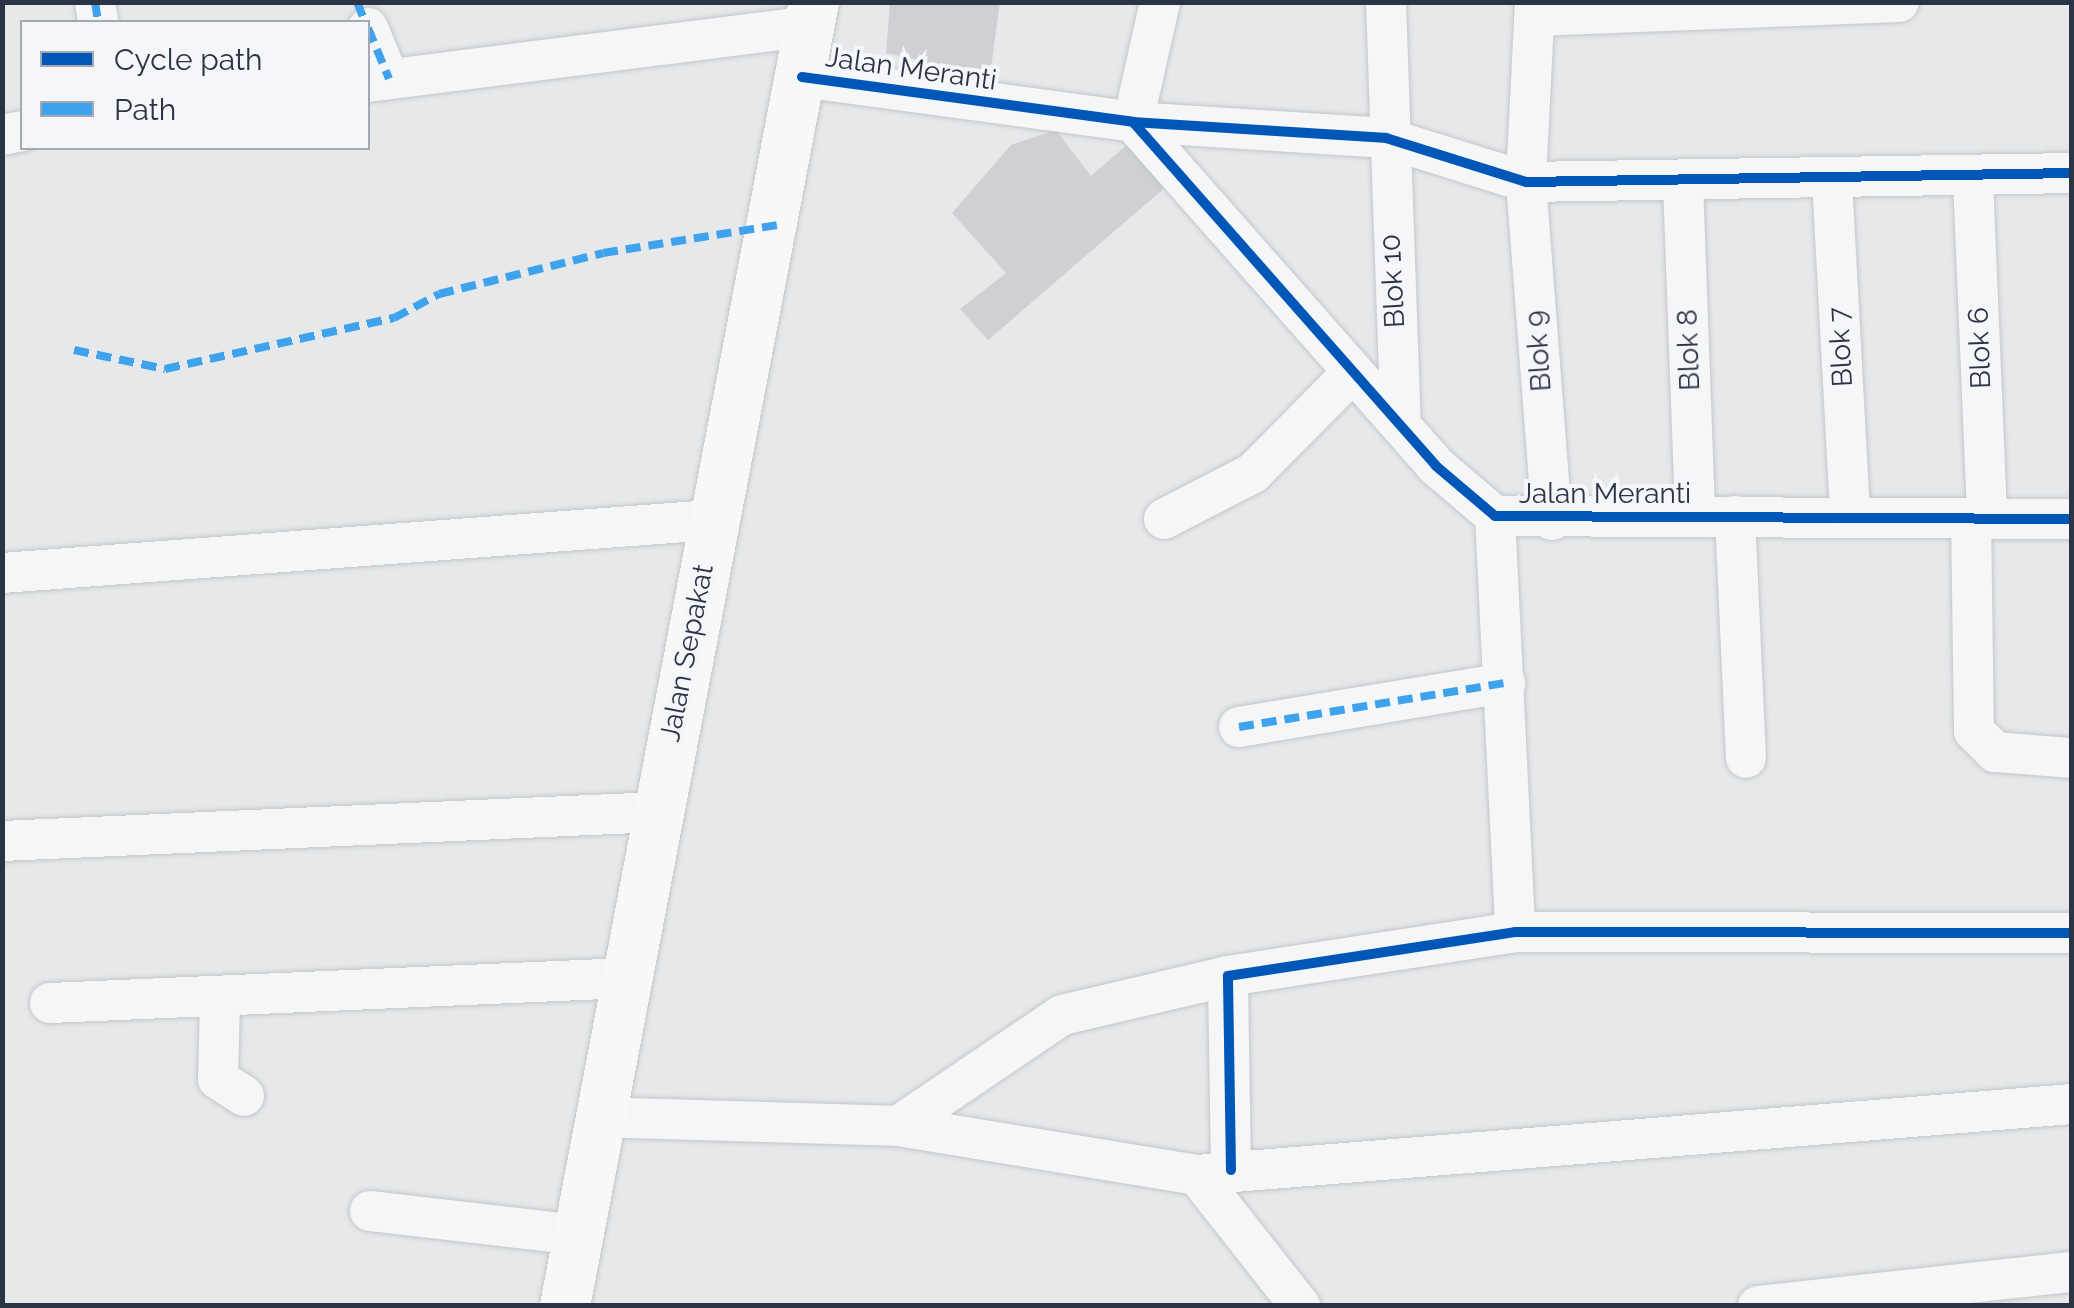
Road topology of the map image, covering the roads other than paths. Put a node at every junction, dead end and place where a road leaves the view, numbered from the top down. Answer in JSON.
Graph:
{"nodes":[{"id":1,"x":1160,"y":2,"type":"edge"},
{"id":2,"x":1386,"y":2,"type":"edge"},
{"id":3,"x":1899,"y":2,"type":"edge"},
{"id":4,"x":1826,"y":4,"type":"edge"},
{"id":5,"x":1688,"y":6,"type":"edge"},
{"id":6,"x":1535,"y":9,"type":"edge"},
{"id":7,"x":812,"y":14,"type":"edge"},
{"id":8,"x":370,"y":44,"type":"edge"},
{"id":9,"x":802,"y":76,"type":"junction"},
{"id":10,"x":378,"y":81,"type":"edge"},
{"id":11,"x":1133,"y":122,"type":"junction"},
{"id":12,"x":1386,"y":138,"type":"junction"},
{"id":13,"x":2072,"y":173,"type":"edge"},
{"id":14,"x":1832,"y":180,"type":"junction"},
{"id":15,"x":1973,"y":180,"type":"junction"},
{"id":16,"x":1526,"y":182,"type":"junction"},
{"id":17,"x":1683,"y":184,"type":"junction"},
{"id":18,"x":1353,"y":372,"type":"junction"},
{"id":19,"x":1401,"y":424,"type":"junction"},
{"id":20,"x":1850,"y":513,"type":"junction"},
{"id":21,"x":1495,"y":516,"type":"junction"},
{"id":22,"x":1695,"y":516,"type":"junction"},
{"id":23,"x":1735,"y":516,"type":"junction"},
{"id":24,"x":1979,"y":517,"type":"junction"},
{"id":25,"x":2072,"y":519,"type":"edge"},
{"id":26,"x":712,"y":520,"type":"junction"},
{"id":27,"x":1164,"y":520,"type":"dead end"},
{"id":28,"x":1552,"y":520,"type":"junction"},
{"id":29,"x":2,"y":574,"type":"edge"},
{"id":30,"x":1506,"y":683,"type":"junction"},
{"id":31,"x":1239,"y":728,"type":"dead end"},
{"id":32,"x":1746,"y":758,"type":"dead end"},
{"id":33,"x":2072,"y":758,"type":"edge"},
{"id":34,"x":658,"y":812,"type":"junction"},
{"id":35,"x":2,"y":841,"type":"edge"},
{"id":36,"x":1515,"y":932,"type":"junction"},
{"id":37,"x":2072,"y":933,"type":"edge"},
{"id":38,"x":1228,"y":976,"type":"junction"},
{"id":39,"x":627,"y":978,"type":"junction"},
{"id":40,"x":220,"y":1002,"type":"junction"},
{"id":41,"x":50,"y":1003,"type":"dead end"},
{"id":42,"x":244,"y":1096,"type":"dead end"},
{"id":43,"x":2072,"y":1104,"type":"edge"},
{"id":44,"x":599,"y":1117,"type":"junction"},
{"id":45,"x":898,"y":1126,"type":"junction"},
{"id":46,"x":1214,"y":1173,"type":"junction"},
{"id":47,"x":370,"y":1212,"type":"dead end"},
{"id":48,"x":577,"y":1235,"type":"junction"},
{"id":49,"x":2072,"y":1272,"type":"edge"},
{"id":50,"x":565,"y":1306,"type":"edge"},
{"id":51,"x":1300,"y":1306,"type":"edge"},
{"id":52,"x":1758,"y":1306,"type":"edge"}],
"edges":[{"from":1,"to":11,"type":"street"},
{"from":2,"to":12,"type":"street","name":"Blok 10"},
{"from":3,"to":4,"type":"street"},
{"from":4,"to":5,"type":"street"},
{"from":5,"to":6,"type":"street"},
{"from":6,"to":16,"type":"street","name":"Blok 9"},
{"from":7,"to":9,"type":"main road","name":"Jalan Sepakat"},
{"from":7,"to":10,"type":"street"},
{"from":8,"to":10,"type":"street"},
{"from":9,"to":11,"type":"street","name":"Jalan Meranti"},
{"from":9,"to":26,"type":"main road","name":"Jalan Sepakat"},
{"from":11,"to":12,"type":"street","name":"Jalan Meranti"},
{"from":11,"to":18,"type":"street","name":"Jalan Meranti"},
{"from":12,"to":16,"type":"street","name":"Jalan Meranti"},
{"from":12,"to":19,"type":"street","name":"Blok 10"},
{"from":13,"to":15,"type":"street","name":"Jalan Meranti"},
{"from":14,"to":15,"type":"street","name":"Jalan Meranti"},
{"from":14,"to":17,"type":"street","name":"Jalan Meranti"},
{"from":14,"to":20,"type":"street","name":"Blok 7"},
{"from":15,"to":24,"type":"street","name":"Blok 6"},
{"from":16,"to":17,"type":"street","name":"Jalan Meranti"},
{"from":16,"to":28,"type":"street","name":"Blok 9"},
{"from":17,"to":22,"type":"street","name":"Blok 8"},
{"from":18,"to":19,"type":"street","name":"Jalan Meranti"},
{"from":18,"to":27,"type":"street"},
{"from":19,"to":21,"type":"street","name":"Jalan Meranti"},
{"from":20,"to":23,"type":"street","name":"Jalan Meranti"},
{"from":20,"to":24,"type":"street","name":"Jalan Meranti"},
{"from":21,"to":28,"type":"street","name":"Jalan Meranti"},
{"from":21,"to":30,"type":"street"},
{"from":22,"to":23,"type":"street","name":"Jalan Meranti"},
{"from":22,"to":28,"type":"street","name":"Jalan Meranti"},
{"from":23,"to":32,"type":"street"},
{"from":24,"to":25,"type":"street","name":"Jalan Meranti"},
{"from":24,"to":33,"type":"street","name":"Blok 6"},
{"from":26,"to":29,"type":"street"},
{"from":26,"to":34,"type":"main road","name":"Jalan Sepakat"},
{"from":30,"to":31,"type":"street"},
{"from":30,"to":36,"type":"street"},
{"from":34,"to":35,"type":"street"},
{"from":34,"to":39,"type":"main road","name":"Jalan Sepakat"},
{"from":36,"to":37,"type":"street"},
{"from":36,"to":38,"type":"street"},
{"from":38,"to":45,"type":"street"},
{"from":38,"to":46,"type":"street"},
{"from":39,"to":40,"type":"street"},
{"from":39,"to":44,"type":"main road","name":"Jalan Sepakat"},
{"from":40,"to":41,"type":"street"},
{"from":40,"to":42,"type":"street"},
{"from":43,"to":46,"type":"street"},
{"from":44,"to":45,"type":"street"},
{"from":44,"to":48,"type":"main road","name":"Jalan Sepakat"},
{"from":45,"to":46,"type":"street"},
{"from":46,"to":51,"type":"street"},
{"from":47,"to":48,"type":"street"},
{"from":48,"to":50,"type":"main road","name":"Jalan Sepakat"},
{"from":49,"to":52,"type":"street"}]}
